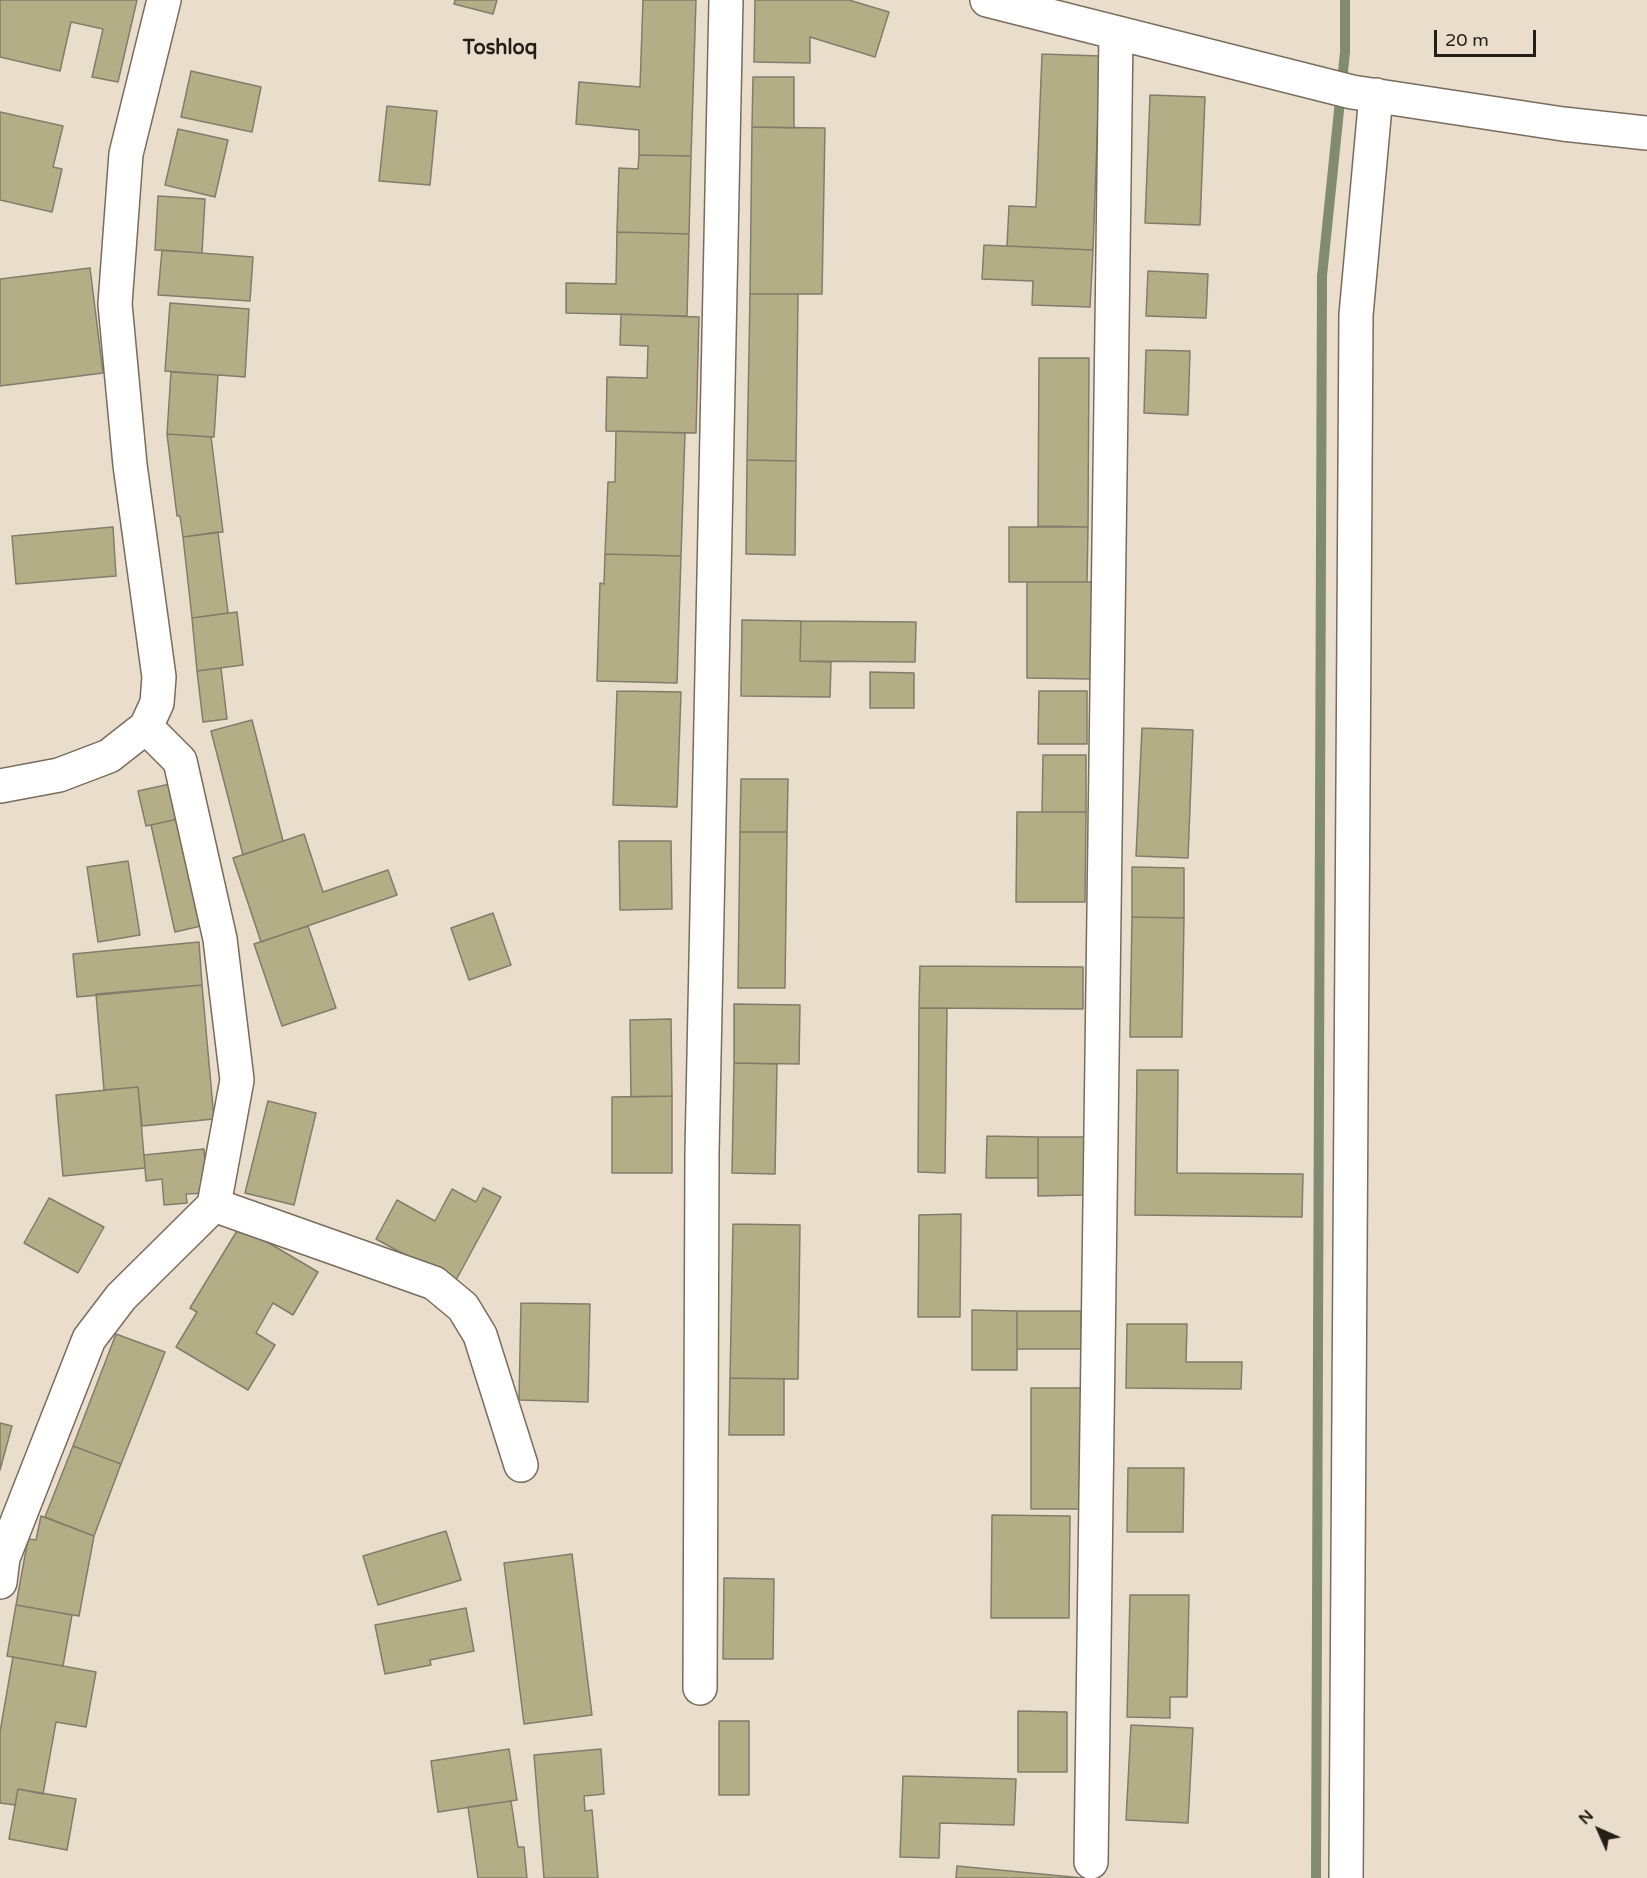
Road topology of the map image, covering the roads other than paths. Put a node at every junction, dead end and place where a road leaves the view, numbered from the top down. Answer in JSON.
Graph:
{"nodes":[{"id":1,"x":164,"y":0,"type":"edge"},
{"id":2,"x":726,"y":0,"type":"edge"},
{"id":3,"x":987,"y":0,"type":"edge"},
{"id":4,"x":1116,"y":33,"type":"junction"},
{"id":5,"x":1364,"y":94,"type":"junction"},
{"id":6,"x":1647,"y":133,"type":"edge"},
{"id":7,"x":146,"y":727,"type":"junction"},
{"id":8,"x":0,"y":786,"type":"edge"},
{"id":9,"x":214,"y":1205,"type":"junction"},
{"id":10,"x":521,"y":1465,"type":"dead end"},
{"id":11,"x":0,"y":1582,"type":"edge"},
{"id":12,"x":700,"y":1688,"type":"dead end"},
{"id":13,"x":1091,"y":1862,"type":"dead end"},
{"id":14,"x":1346,"y":1878,"type":"edge"}],
"edges":[{"from":1,"to":7,"type":"street"},
{"from":2,"to":12,"type":"street"},
{"from":3,"to":4,"type":"street"},
{"from":4,"to":5,"type":"street"},
{"from":4,"to":13,"type":"street"},
{"from":5,"to":6,"type":"street"},
{"from":5,"to":14,"type":"street"},
{"from":7,"to":8,"type":"street"},
{"from":7,"to":9,"type":"street"},
{"from":9,"to":10,"type":"street"},
{"from":9,"to":11,"type":"street"}]}
